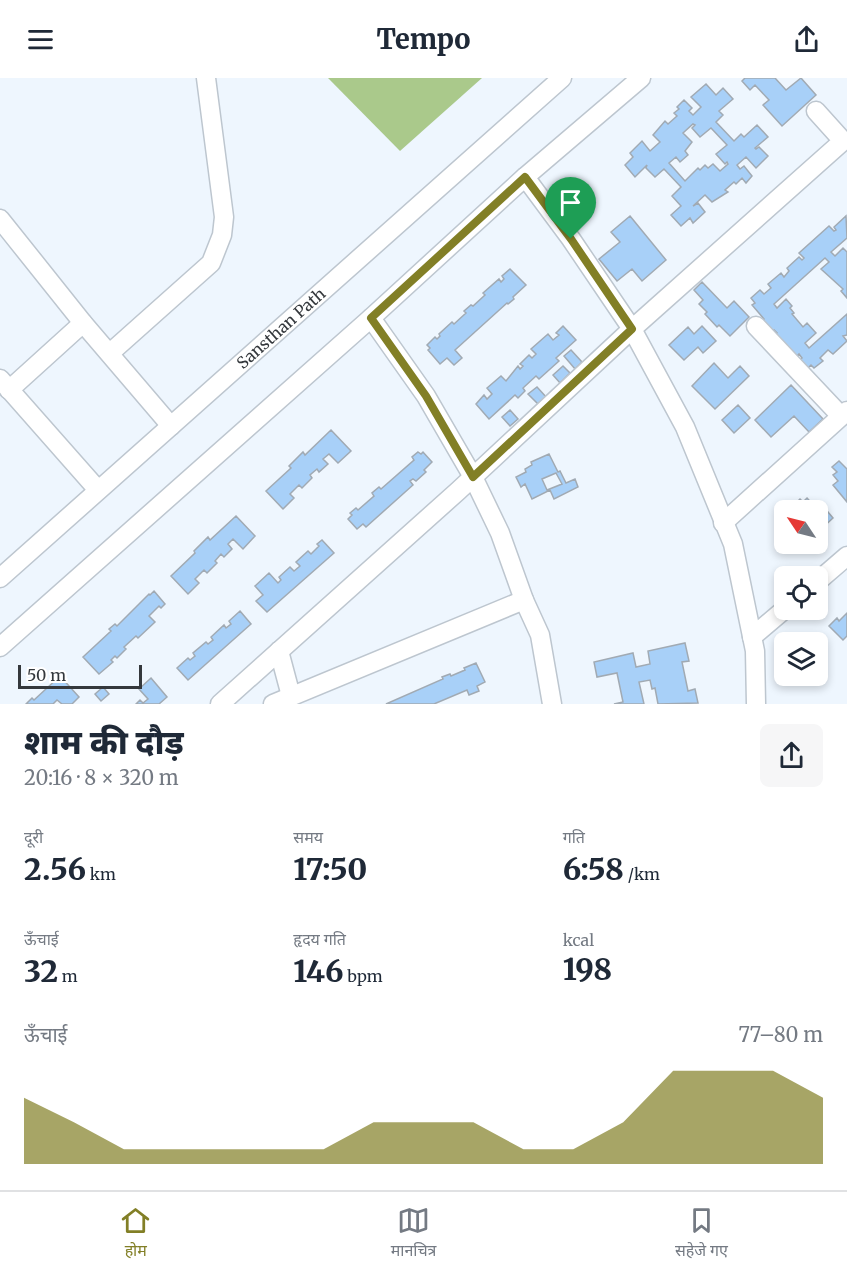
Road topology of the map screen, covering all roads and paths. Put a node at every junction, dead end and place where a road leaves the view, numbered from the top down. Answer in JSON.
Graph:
{"nodes":[{"id":1,"x":206,"y":78,"type":"edge"},
{"id":2,"x":561,"y":78,"type":"edge"},
{"id":3,"x":641,"y":78,"type":"edge"},
{"id":4,"x":816,"y":111,"type":"dead end"},
{"id":5,"x":845,"y":140,"type":"edge"},
{"id":6,"x":525,"y":177,"type":"junction"},
{"id":7,"x":0,"y":219,"type":"edge"},
{"id":8,"x":371,"y":318,"type":"junction"},
{"id":9,"x":83,"y":323,"type":"junction"},
{"id":10,"x":756,"y":326,"type":"dead end"},
{"id":11,"x":632,"y":329,"type":"junction"},
{"id":12,"x":110,"y":353,"type":"junction"},
{"id":13,"x":4,"y":384,"type":"edge"},
{"id":14,"x":844,"y":413,"type":"edge"},
{"id":15,"x":171,"y":426,"type":"junction"},
{"id":16,"x":473,"y":477,"type":"junction"},
{"id":17,"x":98,"y":490,"type":"junction"},
{"id":18,"x":723,"y":523,"type":"junction"},
{"id":19,"x":847,"y":556,"type":"edge"},
{"id":20,"x":828,"y":572,"type":"edge"},
{"id":21,"x":0,"y":578,"type":"edge"},
{"id":22,"x":524,"y":600,"type":"junction"},
{"id":23,"x":774,"y":619,"type":"edge"},
{"id":24,"x":752,"y":638,"type":"junction"},
{"id":25,"x":0,"y":647,"type":"edge"},
{"id":26,"x":279,"y":651,"type":"junction"},
{"id":27,"x":291,"y":696,"type":"junction"},
{"id":28,"x":220,"y":704,"type":"edge"},
{"id":29,"x":273,"y":704,"type":"edge"},
{"id":30,"x":552,"y":704,"type":"edge"},
{"id":31,"x":756,"y":704,"type":"edge"}],
"edges":[{"from":1,"to":12,"type":"street"},
{"from":2,"to":15,"type":"street","name":"Sansthan Path"},
{"from":3,"to":6,"type":"street"},
{"from":4,"to":5,"type":"street"},
{"from":5,"to":11,"type":"street"},
{"from":6,"to":8,"type":"street"},
{"from":6,"to":11,"type":"street"},
{"from":7,"to":9,"type":"street"},
{"from":8,"to":16,"type":"street"},
{"from":8,"to":25,"type":"street"},
{"from":9,"to":12,"type":"street"},
{"from":9,"to":13,"type":"street"},
{"from":10,"to":14,"type":"street"},
{"from":11,"to":16,"type":"street"},
{"from":11,"to":18,"type":"street"},
{"from":12,"to":15,"type":"street"},
{"from":13,"to":17,"type":"street"},
{"from":14,"to":18,"type":"street"},
{"from":15,"to":17,"type":"street","name":"Sansthan Path"},
{"from":16,"to":22,"type":"street"},
{"from":16,"to":26,"type":"street"},
{"from":17,"to":21,"type":"street","name":"Sansthan Path"},
{"from":18,"to":24,"type":"street"},
{"from":19,"to":20,"type":"street"},
{"from":22,"to":27,"type":"street"},
{"from":22,"to":30,"type":"street"},
{"from":23,"to":24,"type":"street"},
{"from":24,"to":31,"type":"street"},
{"from":26,"to":27,"type":"street"},
{"from":26,"to":28,"type":"street"},
{"from":27,"to":29,"type":"street"}]}
